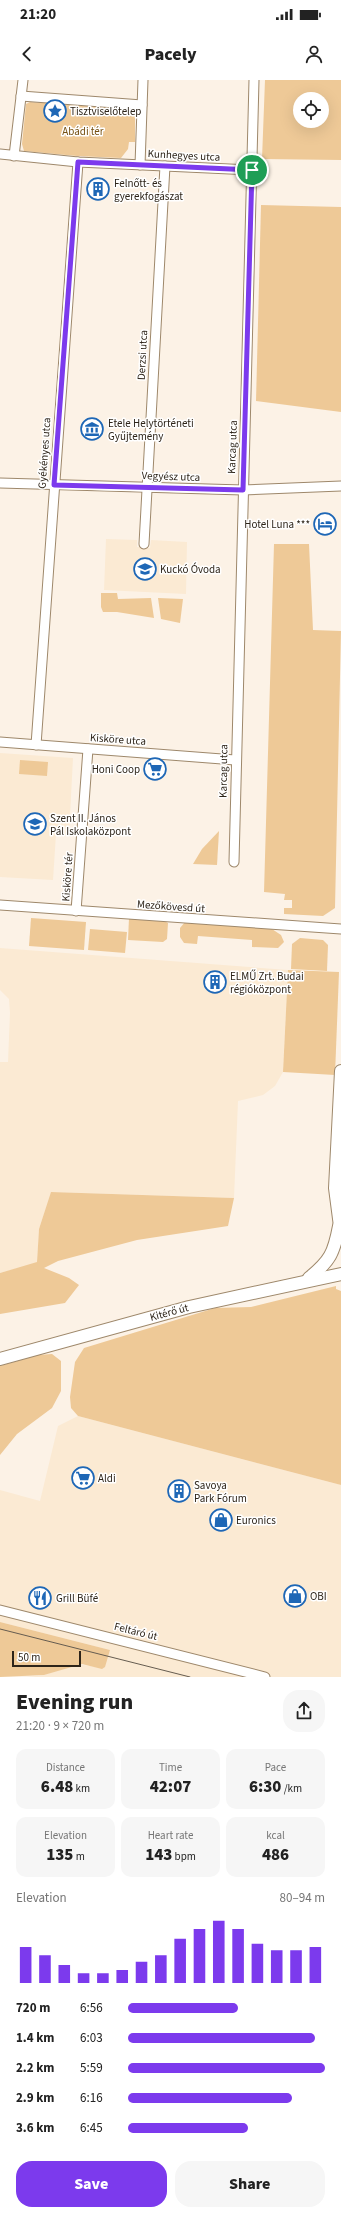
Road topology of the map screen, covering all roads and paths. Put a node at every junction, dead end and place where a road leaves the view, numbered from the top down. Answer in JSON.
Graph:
{"nodes":[{"id":1,"x":23,"y":80,"type":"edge"},
{"id":2,"x":143,"y":80,"type":"edge"},
{"id":3,"x":254,"y":80,"type":"edge"},
{"id":4,"x":21,"y":96,"type":"junction"},
{"id":5,"x":142,"y":105,"type":"junction"},
{"id":6,"x":0,"y":154,"type":"edge"},
{"id":7,"x":14,"y":156,"type":"junction"},
{"id":8,"x":78,"y":162,"type":"junction"},
{"id":9,"x":140,"y":165,"type":"junction"},
{"id":10,"x":165,"y":166,"type":"junction"},
{"id":11,"x":252,"y":170,"type":"junction"},
{"id":12,"x":0,"y":483,"type":"edge"},
{"id":13,"x":54,"y":485,"type":"junction"},
{"id":14,"x":341,"y":486,"type":"edge"},
{"id":15,"x":147,"y":487,"type":"junction"},
{"id":16,"x":243,"y":490,"type":"junction"},
{"id":17,"x":144,"y":544,"type":"dead end"},
{"id":18,"x":0,"y":742,"type":"edge"},
{"id":19,"x":36,"y":745,"type":"junction"},
{"id":20,"x":88,"y":749,"type":"junction"},
{"id":21,"x":235,"y":760,"type":"junction"},
{"id":22,"x":234,"y":862,"type":"dead end"},
{"id":23,"x":0,"y":905,"type":"edge"},
{"id":24,"x":76,"y":911,"type":"junction"},
{"id":25,"x":341,"y":929,"type":"edge"},
{"id":26,"x":341,"y":1071,"type":"edge"},
{"id":27,"x":340,"y":1230,"type":"edge"},
{"id":28,"x":341,"y":1274,"type":"edge"},
{"id":29,"x":305,"y":1281,"type":"junction"},
{"id":30,"x":0,"y":1359,"type":"edge"},
{"id":31,"x":0,"y":1610,"type":"edge"},
{"id":32,"x":265,"y":1677,"type":"edge"}],
"edges":[{"from":1,"to":4,"type":"street"},
{"from":2,"to":5,"type":"street"},
{"from":3,"to":11,"type":"street","name":"Karcag utca"},
{"from":4,"to":5,"type":"street"},
{"from":4,"to":7,"type":"street"},
{"from":5,"to":9,"type":"street"},
{"from":6,"to":7,"type":"street"},
{"from":7,"to":8,"type":"street"},
{"from":8,"to":9,"type":"street"},
{"from":8,"to":13,"type":"street","name":"Gyékényes utca"},
{"from":9,"to":10,"type":"street","name":"Kunhegyes utca"},
{"from":10,"to":11,"type":"street","name":"Kunhegyes utca"},
{"from":10,"to":15,"type":"street","name":"Derzsi utca"},
{"from":11,"to":16,"type":"street","name":"Karcag utca"},
{"from":12,"to":13,"type":"street","name":"Vegyész utca"},
{"from":13,"to":15,"type":"street","name":"Vegyész utca"},
{"from":13,"to":19,"type":"street","name":"Gyékényes utca"},
{"from":14,"to":16,"type":"street","name":"Vegyész utca"},
{"from":15,"to":16,"type":"street","name":"Vegyész utca"},
{"from":15,"to":17,"type":"street","name":"Derzsi utca"},
{"from":16,"to":21,"type":"street","name":"Karcag utca"},
{"from":18,"to":19,"type":"street","name":"Kisköre utca"},
{"from":19,"to":20,"type":"street","name":"Kisköre utca"},
{"from":20,"to":21,"type":"street","name":"Kisköre utca"},
{"from":20,"to":24,"type":"street","name":"Kisköre tér"},
{"from":21,"to":22,"type":"street","name":"Karcag utca"},
{"from":23,"to":24,"type":"street","name":"Mezőkövesd út"},
{"from":24,"to":25,"type":"street","name":"Mezőkövesd út"},
{"from":26,"to":27,"type":"main road"},
{"from":27,"to":29,"type":"main road"},
{"from":28,"to":29,"type":"main road","name":"Kitérő út"},
{"from":29,"to":30,"type":"main road","name":"Kitérő út"},
{"from":31,"to":32,"type":"street","name":"Feltáró út"}]}
